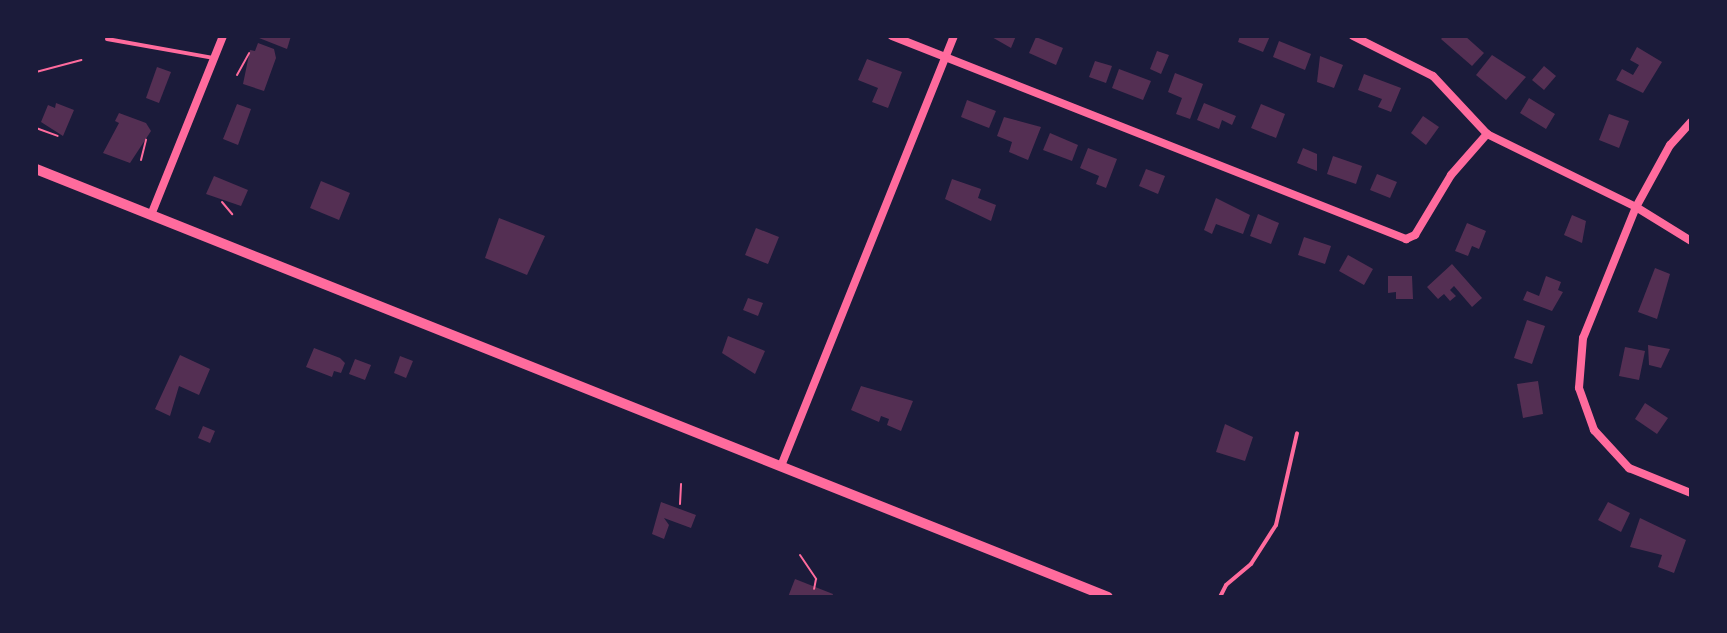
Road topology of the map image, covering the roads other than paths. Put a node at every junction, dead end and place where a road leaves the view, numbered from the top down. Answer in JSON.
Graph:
{"nodes":[{"id":1,"x":223,"y":36,"type":"edge"},
{"id":2,"x":892,"y":36,"type":"edge"},
{"id":3,"x":954,"y":36,"type":"edge"},
{"id":4,"x":1353,"y":36,"type":"edge"},
{"id":5,"x":107,"y":39,"type":"dead end"},
{"id":6,"x":946,"y":57,"type":"junction"},
{"id":7,"x":214,"y":58,"type":"junction"},
{"id":8,"x":1691,"y":122,"type":"edge"},
{"id":9,"x":1487,"y":134,"type":"junction"},
{"id":10,"x":36,"y":169,"type":"edge"},
{"id":11,"x":1636,"y":207,"type":"junction"},
{"id":12,"x":151,"y":215,"type":"junction"},
{"id":13,"x":1691,"y":241,"type":"edge"},
{"id":14,"x":1297,"y":433,"type":"dead end"},
{"id":15,"x":781,"y":466,"type":"junction"},
{"id":16,"x":1691,"y":493,"type":"edge"},
{"id":17,"x":1108,"y":597,"type":"edge"},
{"id":18,"x":1220,"y":597,"type":"edge"}],
"edges":[{"from":1,"to":7,"type":"street"},
{"from":2,"to":6,"type":"street"},
{"from":3,"to":6,"type":"street"},
{"from":4,"to":9,"type":"street"},
{"from":5,"to":7,"type":"lane"},
{"from":6,"to":9,"type":"street"},
{"from":6,"to":15,"type":"street"},
{"from":7,"to":12,"type":"street"},
{"from":8,"to":11,"type":"street"},
{"from":9,"to":11,"type":"street"},
{"from":10,"to":12,"type":"street"},
{"from":11,"to":13,"type":"street"},
{"from":11,"to":16,"type":"street"},
{"from":12,"to":15,"type":"street"},
{"from":14,"to":18,"type":"lane"},
{"from":15,"to":17,"type":"street"}]}
